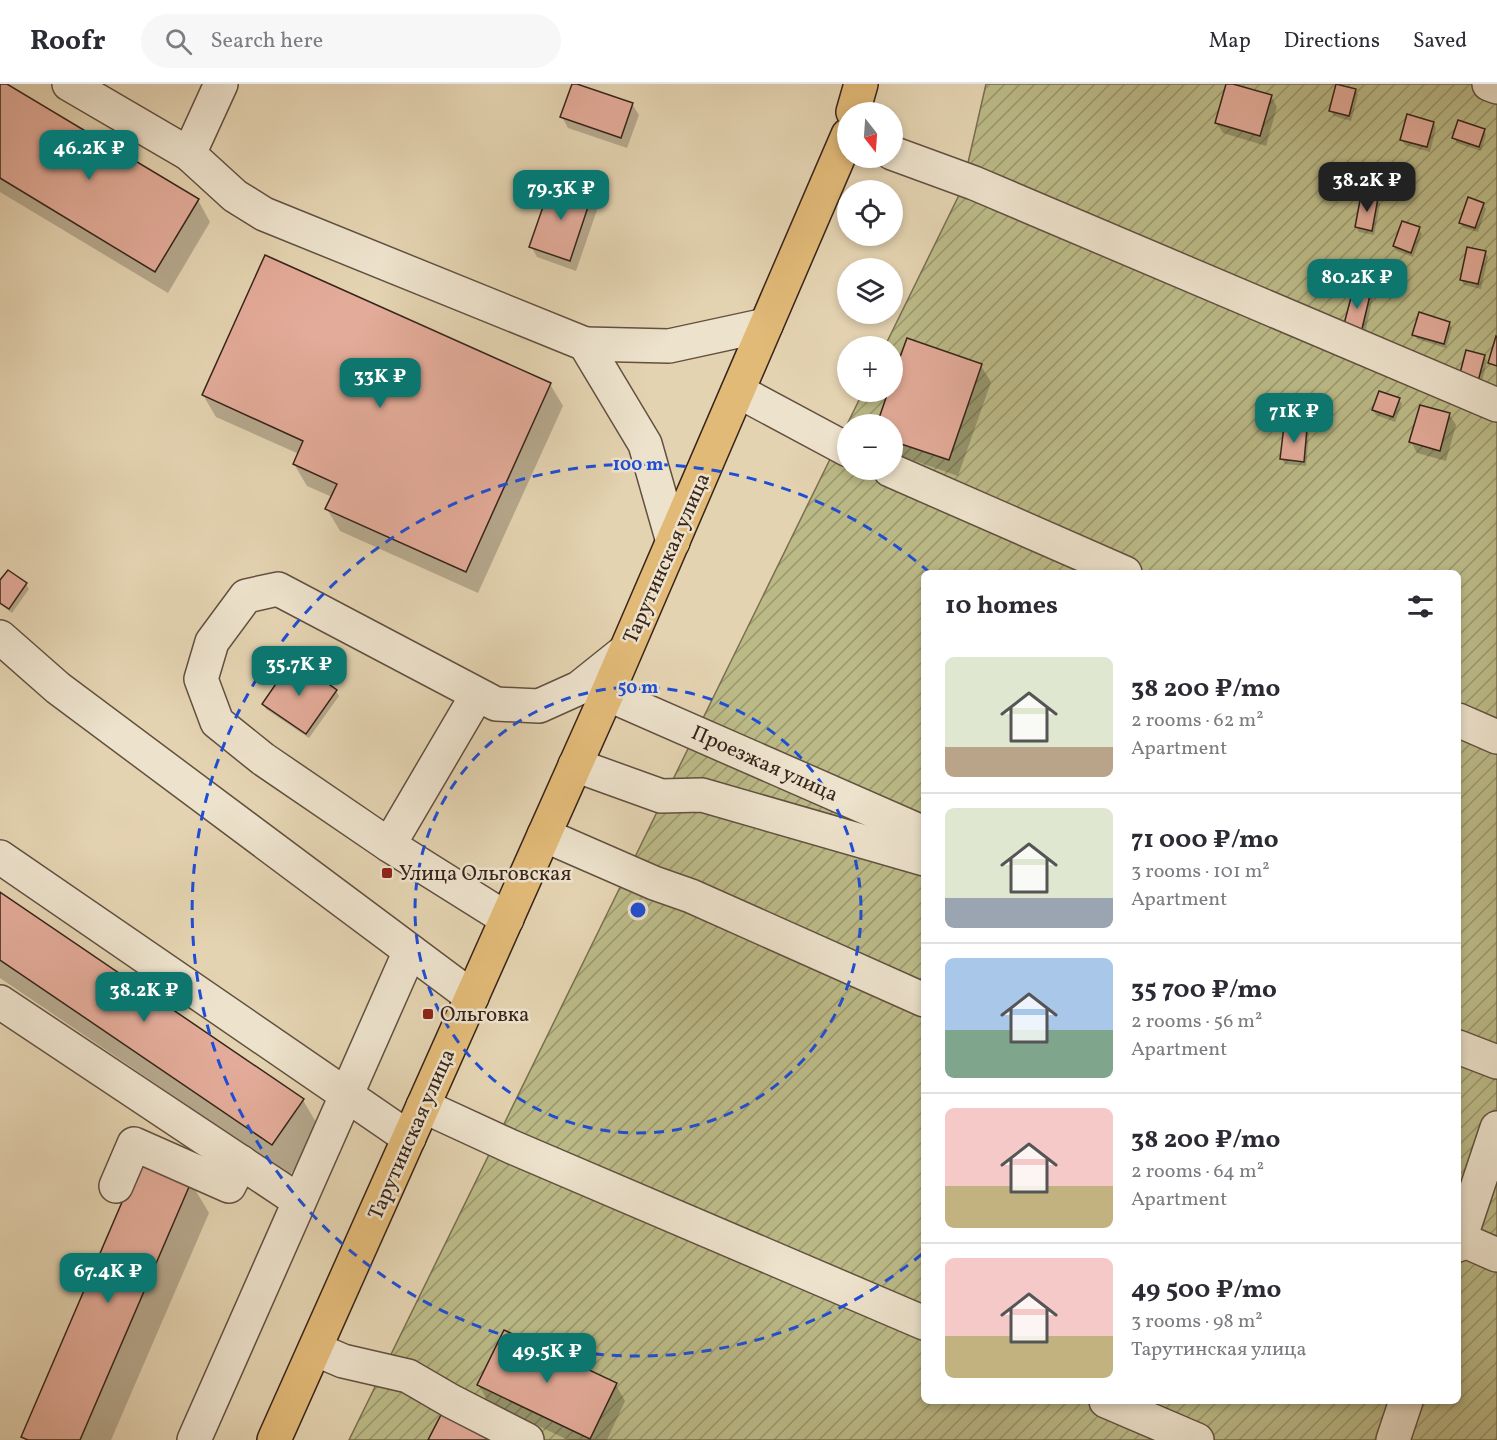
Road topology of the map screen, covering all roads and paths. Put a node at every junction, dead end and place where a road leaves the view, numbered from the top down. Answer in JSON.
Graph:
{"nodes":[{"id":1,"x":69,"y":84,"type":"edge"},
{"id":2,"x":222,"y":84,"type":"edge"},
{"id":3,"x":861,"y":84,"type":"edge"},
{"id":4,"x":1489,"y":84,"type":"edge"},
{"id":5,"x":1497,"y":87,"type":"edge"},
{"id":6,"x":856,"y":102,"type":"edge"},
{"id":7,"x":189,"y":154,"type":"junction"},
{"id":8,"x":903,"y":157,"type":"edge"},
{"id":9,"x":837,"y":159,"type":"edge"},
{"id":10,"x":766,"y":325,"type":"junction"},
{"id":11,"x":585,"y":344,"type":"junction"},
{"id":12,"x":738,"y":391,"type":"junction"},
{"id":13,"x":1497,"y":405,"type":"edge"},
{"id":14,"x":837,"y":444,"type":"edge"},
{"id":15,"x":903,"y":476,"type":"edge"},
{"id":16,"x":673,"y":542,"type":"junction"},
{"id":17,"x":1118,"y":570,"type":"edge"},
{"id":18,"x":0,"y":637,"type":"edge"},
{"id":19,"x":624,"y":652,"type":"junction"},
{"id":20,"x":0,"y":663,"type":"edge"},
{"id":21,"x":57,"y":688,"type":"junction"},
{"id":22,"x":607,"y":694,"type":"junction"},
{"id":23,"x":477,"y":695,"type":"junction"},
{"id":24,"x":1461,"y":721,"type":"edge"},
{"id":25,"x":1497,"y":737,"type":"edge"},
{"id":26,"x":575,"y":765,"type":"junction"},
{"id":27,"x":921,"y":832,"type":"edge"},
{"id":28,"x":544,"y":835,"type":"junction"},
{"id":29,"x":389,"y":845,"type":"junction"},
{"id":30,"x":0,"y":857,"type":"edge"},
{"id":31,"x":921,"y":858,"type":"edge"},
{"id":32,"x":507,"y":919,"type":"junction"},
{"id":33,"x":410,"y":951,"type":"junction"},
{"id":34,"x":472,"y":997,"type":"junction"},
{"id":35,"x":921,"y":999,"type":"edge"},
{"id":36,"x":3,"y":1014,"type":"edge"},
{"id":37,"x":1461,"y":1048,"type":"edge"},
{"id":38,"x":1497,"y":1062,"type":"edge"},
{"id":39,"x":346,"y":1094,"type":"junction"},
{"id":40,"x":423,"y":1106,"type":"junction"},
{"id":41,"x":1497,"y":1128,"type":"edge"},
{"id":42,"x":409,"y":1138,"type":"junction"},
{"id":43,"x":241,"y":1161,"type":"junction"},
{"id":44,"x":116,"y":1186,"type":"dead end"},
{"id":45,"x":299,"y":1201,"type":"junction"},
{"id":46,"x":1461,"y":1234,"type":"edge"},
{"id":47,"x":1461,"y":1241,"type":"edge"},
{"id":48,"x":1497,"y":1255,"type":"edge"},
{"id":49,"x":921,"y":1322,"type":"edge"},
{"id":50,"x":315,"y":1349,"type":"junction"},
{"id":51,"x":1113,"y":1404,"type":"edge"},
{"id":52,"x":1405,"y":1404,"type":"edge"},
{"id":53,"x":194,"y":1440,"type":"edge"},
{"id":54,"x":274,"y":1440,"type":"edge"},
{"id":55,"x":527,"y":1440,"type":"edge"},
{"id":56,"x":1197,"y":1440,"type":"edge"},
{"id":57,"x":1393,"y":1440,"type":"edge"}],
"edges":[{"from":1,"to":7,"type":"street"},
{"from":2,"to":7,"type":"street"},
{"from":3,"to":6,"type":"main road"},
{"from":4,"to":5,"type":"street"},
{"from":7,"to":11,"type":"street"},
{"from":8,"to":13,"type":"street"},
{"from":9,"to":10,"type":"main road","name":"Тарутинская улица"},
{"from":10,"to":11,"type":"street"},
{"from":10,"to":12,"type":"main road","name":"Тарутинская улица"},
{"from":11,"to":16,"type":"street"},
{"from":12,"to":14,"type":"street"},
{"from":12,"to":16,"type":"main road","name":"Тарутинская улица"},
{"from":15,"to":17,"type":"street"},
{"from":16,"to":19,"type":"main road","name":"Тарутинская улица"},
{"from":18,"to":21,"type":"street"},
{"from":19,"to":22,"type":"main road","name":"Тарутинская улица"},
{"from":19,"to":23,"type":"street"},
{"from":20,"to":21,"type":"street"},
{"from":21,"to":33,"type":"street"},
{"from":22,"to":26,"type":"main road","name":"Тарутинская улица"},
{"from":22,"to":27,"type":"street","name":"Проезжая улица"},
{"from":23,"to":29,"type":"street"},
{"from":23,"to":29,"type":"street"},
{"from":24,"to":25,"type":"street"},
{"from":26,"to":28,"type":"main road","name":"Тарутинская улица"},
{"from":26,"to":31,"type":"street"},
{"from":28,"to":32,"type":"main road","name":"Тарутинская улица"},
{"from":28,"to":35,"type":"street"},
{"from":29,"to":32,"type":"street"},
{"from":30,"to":39,"type":"street"},
{"from":32,"to":34,"type":"main road","name":"Тарутинская улица"},
{"from":33,"to":34,"type":"street"},
{"from":33,"to":39,"type":"street"},
{"from":34,"to":40,"type":"main road","name":"Тарутинская улица"},
{"from":36,"to":43,"type":"street"},
{"from":37,"to":38,"type":"street"},
{"from":39,"to":42,"type":"street"},
{"from":39,"to":45,"type":"street"},
{"from":40,"to":42,"type":"main road","name":"Тарутинская улица"},
{"from":40,"to":49,"type":"street"},
{"from":41,"to":46,"type":"street"},
{"from":42,"to":50,"type":"main road","name":"Тарутинская улица"},
{"from":43,"to":44,"type":"street"},
{"from":43,"to":45,"type":"street"},
{"from":45,"to":53,"type":"street"},
{"from":47,"to":48,"type":"street"},
{"from":50,"to":54,"type":"main road","name":"Тарутинская улица"},
{"from":50,"to":55,"type":"street"},
{"from":51,"to":56,"type":"street"},
{"from":52,"to":57,"type":"street"}]}
